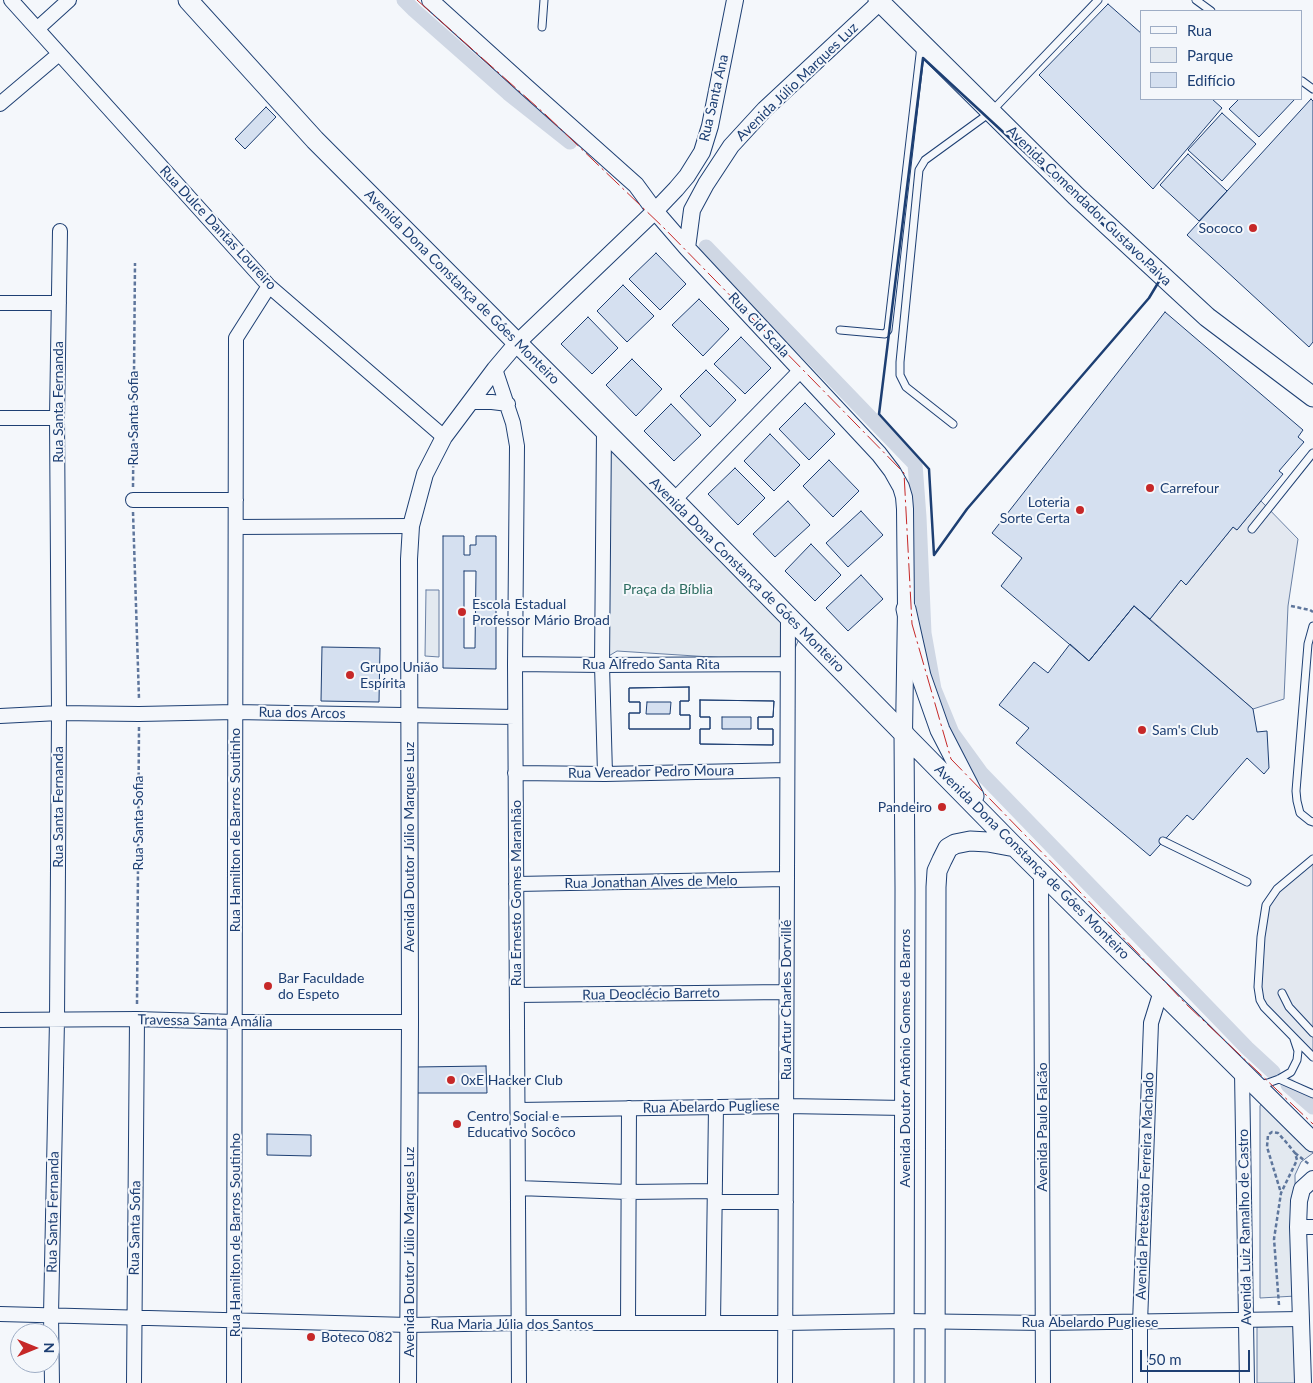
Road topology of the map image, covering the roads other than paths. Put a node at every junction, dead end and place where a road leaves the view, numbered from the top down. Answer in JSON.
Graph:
{"nodes":[{"id":1,"x":11,"y":0,"type":"edge"},
{"id":2,"x":69,"y":0,"type":"edge"},
{"id":3,"x":188,"y":0,"type":"edge"},
{"id":4,"x":430,"y":0,"type":"edge"},
{"id":5,"x":544,"y":0,"type":"edge"},
{"id":6,"x":735,"y":0,"type":"edge"},
{"id":7,"x":1098,"y":0,"type":"edge"},
{"id":8,"x":1196,"y":0,"type":"edge"},
{"id":9,"x":879,"y":1,"type":"edge"},
{"id":10,"x":1210,"y":10,"type":"edge"},
{"id":11,"x":542,"y":27,"type":"dead end"},
{"id":12,"x":37,"y":29,"type":"junction"},
{"id":13,"x":921,"y":43,"type":"junction"},
{"id":14,"x":59,"y":54,"type":"junction"},
{"id":15,"x":1303,"y":82,"type":"edge"},
{"id":16,"x":1313,"y":90,"type":"edge"},
{"id":17,"x":0,"y":104,"type":"edge"},
{"id":18,"x":991,"y":112,"type":"junction"},
{"id":19,"x":655,"y":211,"type":"junction"},
{"id":20,"x":60,"y":231,"type":"dead end"},
{"id":21,"x":687,"y":248,"type":"junction"},
{"id":22,"x":269,"y":286,"type":"junction"},
{"id":23,"x":0,"y":302,"type":"edge"},
{"id":24,"x":58,"y":303,"type":"junction"},
{"id":25,"x":840,"y":330,"type":"dead end"},
{"id":26,"x":517,"y":343,"type":"junction"},
{"id":27,"x":495,"y":369,"type":"junction"},
{"id":28,"x":801,"y":370,"type":"junction"},
{"id":29,"x":1313,"y":397,"type":"edge"},
{"id":30,"x":470,"y":402,"type":"junction"},
{"id":31,"x":508,"y":404,"type":"junction"},
{"id":32,"x":0,"y":418,"type":"edge"},
{"id":33,"x":57,"y":418,"type":"junction"},
{"id":34,"x":952,"y":424,"type":"dead end"},
{"id":35,"x":604,"y":430,"type":"junction"},
{"id":36,"x":444,"y":437,"type":"junction"},
{"id":37,"x":1313,"y":453,"type":"edge"},
{"id":38,"x":133,"y":500,"type":"road end"},
{"id":39,"x":236,"y":500,"type":"junction"},
{"id":40,"x":674,"y":500,"type":"junction"},
{"id":41,"x":412,"y":526,"type":"junction"},
{"id":42,"x":236,"y":527,"type":"junction"},
{"id":43,"x":1252,"y":529,"type":"dead end"},
{"id":44,"x":906,"y":609,"type":"junction"},
{"id":45,"x":788,"y":617,"type":"junction"},
{"id":46,"x":1313,"y":626,"type":"edge"},
{"id":47,"x":515,"y":664,"type":"junction"},
{"id":48,"x":787,"y":664,"type":"junction"},
{"id":49,"x":602,"y":665,"type":"junction"},
{"id":50,"x":236,"y":712,"type":"junction"},
{"id":51,"x":58,"y":713,"type":"junction"},
{"id":52,"x":408,"y":715,"type":"junction"},
{"id":53,"x":0,"y":716,"type":"edge"},
{"id":54,"x":515,"y":717,"type":"junction"},
{"id":55,"x":904,"y":733,"type":"junction"},
{"id":56,"x":787,"y":770,"type":"junction"},
{"id":57,"x":515,"y":773,"type":"junction"},
{"id":58,"x":605,"y":774,"type":"junction"},
{"id":59,"x":984,"y":814,"type":"junction"},
{"id":60,"x":1313,"y":822,"type":"edge"},
{"id":61,"x":1163,"y":841,"type":"dead end"},
{"id":62,"x":1015,"y":847,"type":"junction"},
{"id":63,"x":1313,"y":859,"type":"edge"},
{"id":64,"x":1040,"y":872,"type":"junction"},
{"id":65,"x":786,"y":879,"type":"junction"},
{"id":66,"x":1247,"y":882,"type":"dead end"},
{"id":67,"x":516,"y":884,"type":"junction"},
{"id":68,"x":936,"y":887,"type":"junction"},
{"id":69,"x":905,"y":889,"type":"junction"},
{"id":70,"x":1161,"y":991,"type":"junction"},
{"id":71,"x":786,"y":992,"type":"junction"},
{"id":72,"x":1282,"y":993,"type":"dead end"},
{"id":73,"x":517,"y":995,"type":"junction"},
{"id":74,"x":137,"y":1019,"type":"junction"},
{"id":75,"x":0,"y":1020,"type":"edge"},
{"id":76,"x":57,"y":1020,"type":"junction"},
{"id":77,"x":235,"y":1022,"type":"junction"},
{"id":78,"x":410,"y":1022,"type":"junction"},
{"id":79,"x":1313,"y":1033,"type":"edge"},
{"id":80,"x":1294,"y":1037,"type":"junction"},
{"id":81,"x":1313,"y":1057,"type":"edge"},
{"id":82,"x":1242,"y":1072,"type":"junction"},
{"id":83,"x":1279,"y":1079,"type":"junction"},
{"id":84,"x":1256,"y":1086,"type":"junction"},
{"id":85,"x":1313,"y":1094,"type":"edge"},
{"id":86,"x":786,"y":1106,"type":"junction"},
{"id":87,"x":716,"y":1107,"type":"junction"},
{"id":88,"x":629,"y":1108,"type":"junction"},
{"id":89,"x":905,"y":1108,"type":"junction"},
{"id":90,"x":518,"y":1110,"type":"junction"},
{"id":91,"x":1313,"y":1142,"type":"edge"},
{"id":92,"x":1313,"y":1179,"type":"edge"},
{"id":93,"x":518,"y":1188,"type":"junction"},
{"id":94,"x":628,"y":1192,"type":"junction"},
{"id":95,"x":715,"y":1196,"type":"junction"},
{"id":96,"x":786,"y":1202,"type":"junction"},
{"id":97,"x":1306,"y":1227,"type":"edge"},
{"id":98,"x":0,"y":1314,"type":"edge"},
{"id":99,"x":51,"y":1315,"type":"junction"},
{"id":100,"x":134,"y":1317,"type":"junction"},
{"id":101,"x":1300,"y":1319,"type":"junction"},
{"id":102,"x":234,"y":1320,"type":"junction"},
{"id":103,"x":1246,"y":1320,"type":"junction"},
{"id":104,"x":904,"y":1321,"type":"junction"},
{"id":105,"x":935,"y":1322,"type":"junction"},
{"id":106,"x":1140,"y":1322,"type":"junction"},
{"id":107,"x":519,"y":1323,"type":"junction"},
{"id":108,"x":628,"y":1323,"type":"junction"},
{"id":109,"x":712,"y":1323,"type":"junction"},
{"id":110,"x":785,"y":1323,"type":"junction"},
{"id":111,"x":1043,"y":1324,"type":"junction"},
{"id":112,"x":409,"y":1325,"type":"junction"},
{"id":113,"x":52,"y":1383,"type":"edge"},
{"id":114,"x":134,"y":1383,"type":"edge"},
{"id":115,"x":234,"y":1383,"type":"edge"},
{"id":116,"x":408,"y":1383,"type":"edge"},
{"id":117,"x":519,"y":1383,"type":"edge"},
{"id":118,"x":785,"y":1383,"type":"edge"},
{"id":119,"x":904,"y":1383,"type":"edge"},
{"id":120,"x":934,"y":1383,"type":"edge"},
{"id":121,"x":1043,"y":1383,"type":"edge"},
{"id":122,"x":1140,"y":1383,"type":"edge"},
{"id":123,"x":1247,"y":1383,"type":"edge"},
{"id":124,"x":1303,"y":1383,"type":"edge"}],
"edges":[{"from":1,"to":12,"type":"street","name":"Rua Dulce Dantas Loureiro"},
{"from":2,"to":12,"type":"street"},
{"from":3,"to":26,"type":"main road","name":"Avenida Dona Constança de Góes Monteiro"},
{"from":4,"to":19,"type":"street","name":"Rua Cid Scala"},
{"from":5,"to":11,"type":"lane"},
{"from":6,"to":19,"type":"street","name":"Rua Santa Ana"},
{"from":7,"to":18,"type":"lane"},
{"from":8,"to":10,"type":"lane"},
{"from":9,"to":13,"type":"main road","name":"Avenida Comendador Gustavo Paiva"},
{"from":9,"to":21,"type":"street","name":"Avenida Júlio Marques Luz"},
{"from":12,"to":14,"type":"street","name":"Rua Dulce Dantas Loureiro"},
{"from":13,"to":18,"type":"main road","name":"Avenida Comendador Gustavo Paiva"},
{"from":13,"to":25,"type":"lane"},
{"from":14,"to":17,"type":"street"},
{"from":14,"to":22,"type":"street","name":"Rua Dulce Dantas Loureiro"},
{"from":15,"to":16,"type":"lane"},
{"from":18,"to":29,"type":"main road","name":"Avenida Comendador Gustavo Paiva"},
{"from":18,"to":34,"type":"lane"},
{"from":19,"to":21,"type":"street","name":"Rua Cid Scala"},
{"from":19,"to":26,"type":"street"},
{"from":20,"to":24,"type":"street","name":"Rua Santa Fernanda"},
{"from":21,"to":28,"type":"street","name":"Rua Cid Scala"},
{"from":22,"to":36,"type":"street","name":"Rua Dulce Dantas Loureiro"},
{"from":22,"to":39,"type":"street","name":"Rua Hamilton de Barros Soutinho"},
{"from":23,"to":24,"type":"street"},
{"from":24,"to":33,"type":"street","name":"Rua Santa Fernanda"},
{"from":26,"to":27,"type":"street","name":"Avenida Doutor Júlio Marques Luz"},
{"from":26,"to":35,"type":"main road","name":"Avenida Dona Constança de Góes Monteiro"},
{"from":27,"to":30,"type":"street","name":"Avenida Doutor Júlio Marques Luz"},
{"from":27,"to":31,"type":"street","name":"Rua Ernesto Gomes Maranhão"},
{"from":28,"to":40,"type":"street"},
{"from":28,"to":44,"type":"street","name":"Rua Cid Scala"},
{"from":30,"to":31,"type":"street"},
{"from":30,"to":36,"type":"street","name":"Avenida Doutor Júlio Marques Luz"},
{"from":31,"to":47,"type":"street","name":"Rua Ernesto Gomes Maranhão"},
{"from":32,"to":33,"type":"street"},
{"from":33,"to":51,"type":"street","name":"Rua Santa Fernanda"},
{"from":35,"to":40,"type":"main road","name":"Avenida Dona Constança de Góes Monteiro"},
{"from":35,"to":49,"type":"street"},
{"from":36,"to":41,"type":"street","name":"Avenida Doutor Júlio Marques Luz"},
{"from":37,"to":43,"type":"lane"},
{"from":38,"to":39,"type":"street"},
{"from":39,"to":42,"type":"street","name":"Rua Hamilton de Barros Soutinho"},
{"from":40,"to":45,"type":"main road","name":"Avenida Dona Constança de Góes Monteiro"},
{"from":41,"to":42,"type":"street"},
{"from":41,"to":52,"type":"street","name":"Avenida Doutor Júlio Marques Luz"},
{"from":42,"to":50,"type":"street","name":"Rua Hamilton de Barros Soutinho"},
{"from":44,"to":55,"type":"street","name":"Rua Cid Scala"},
{"from":44,"to":59,"type":"main road"},
{"from":45,"to":48,"type":"street","name":"Rua Artur Charles Dorvillé"},
{"from":45,"to":55,"type":"main road","name":"Avenida Dona Constança de Góes Monteiro"},
{"from":46,"to":60,"type":"lane"},
{"from":47,"to":49,"type":"street","name":"Rua Alfredo Santa Rita"},
{"from":47,"to":54,"type":"street","name":"Rua Ernesto Gomes Maranhão"},
{"from":48,"to":49,"type":"street","name":"Rua Alfredo Santa Rita"},
{"from":48,"to":56,"type":"street","name":"Rua Artur Charles Dorvillé"},
{"from":49,"to":58,"type":"street"},
{"from":50,"to":51,"type":"street","name":"Rua dos Arcos"},
{"from":50,"to":52,"type":"street","name":"Rua dos Arcos"},
{"from":50,"to":77,"type":"street","name":"Rua Hamilton de Barros Soutinho"},
{"from":51,"to":53,"type":"street","name":"Rua dos Arcos"},
{"from":51,"to":76,"type":"street","name":"Rua Santa Fernanda"},
{"from":52,"to":54,"type":"street","name":"Rua dos Arcos"},
{"from":52,"to":78,"type":"street","name":"Avenida Doutor Júlio Marques Luz"},
{"from":54,"to":57,"type":"street","name":"Rua Ernesto Gomes Maranhão"},
{"from":55,"to":59,"type":"main road","name":"Avenida Dona Constança de Góes Monteiro"},
{"from":55,"to":69,"type":"main road","name":"Avenida Doutor Antônio Gomes de Barros"},
{"from":56,"to":58,"type":"street","name":"Rua Vereador Pedro Moura"},
{"from":56,"to":65,"type":"street","name":"Rua Artur Charles Dorvillé"},
{"from":57,"to":58,"type":"street","name":"Rua Vereador Pedro Moura"},
{"from":57,"to":67,"type":"street","name":"Rua Ernesto Gomes Maranhão"},
{"from":59,"to":62,"type":"main road","name":"Avenida Dona Constança de Góes Monteiro"},
{"from":61,"to":66,"type":"lane"},
{"from":62,"to":64,"type":"main road","name":"Avenida Dona Constança de Góes Monteiro"},
{"from":62,"to":68,"type":"main road"},
{"from":63,"to":80,"type":"lane"},
{"from":64,"to":70,"type":"main road","name":"Avenida Dona Constança de Góes Monteiro"},
{"from":64,"to":111,"type":"street","name":"Avenida Paulo Falcão"},
{"from":65,"to":67,"type":"street","name":"Rua Jonathan Alves de Melo"},
{"from":65,"to":71,"type":"street","name":"Rua Artur Charles Dorvillé"},
{"from":67,"to":73,"type":"street","name":"Rua Ernesto Gomes Maranhão"},
{"from":68,"to":69,"type":"main road"},
{"from":68,"to":105,"type":"main road"},
{"from":69,"to":89,"type":"main road","name":"Avenida Doutor Antônio Gomes de Barros"},
{"from":70,"to":82,"type":"main road","name":"Avenida Dona Constança de Góes Monteiro"},
{"from":70,"to":106,"type":"street","name":"Avenida Pretestato Ferreira Machado"},
{"from":71,"to":73,"type":"street","name":"Rua Deoclécio Barreto"},
{"from":71,"to":86,"type":"street","name":"Rua Artur Charles Dorvillé"},
{"from":72,"to":79,"type":"lane"},
{"from":73,"to":90,"type":"street","name":"Rua Ernesto Gomes Maranhão"},
{"from":74,"to":76,"type":"street","name":"Travessa Santa Amália"},
{"from":74,"to":77,"type":"street","name":"Travessa Santa Amália"},
{"from":74,"to":100,"type":"street","name":"Rua Santa Sofia"},
{"from":75,"to":76,"type":"street","name":"Travessa Santa Amália"},
{"from":76,"to":99,"type":"street","name":"Rua Santa Fernanda"},
{"from":77,"to":78,"type":"street","name":"Travessa Santa Amália"},
{"from":77,"to":102,"type":"street","name":"Rua Hamilton de Barros Soutinho"},
{"from":78,"to":112,"type":"street","name":"Avenida Doutor Júlio Marques Luz"},
{"from":80,"to":81,"type":"lane"},
{"from":80,"to":83,"type":"lane"},
{"from":82,"to":84,"type":"main road","name":"Avenida Dona Constança de Góes Monteiro"},
{"from":82,"to":103,"type":"street","name":"Avenida Luiz Ramalho de Castro"},
{"from":83,"to":84,"type":"lane"},
{"from":83,"to":85,"type":"lane"},
{"from":84,"to":91,"type":"main road","name":"Avenida Dona Constança de Góes Monteiro"},
{"from":86,"to":87,"type":"street","name":"Rua Abelardo Pugliese"},
{"from":86,"to":89,"type":"street","name":"Rua Abelardo Pugliese"},
{"from":86,"to":96,"type":"street","name":"Rua Artur Charles Dorvillé"},
{"from":87,"to":88,"type":"street","name":"Rua Abelardo Pugliese"},
{"from":87,"to":95,"type":"street"},
{"from":88,"to":90,"type":"street","name":"Rua Abelardo Pugliese"},
{"from":88,"to":94,"type":"street"},
{"from":89,"to":104,"type":"main road","name":"Avenida Doutor Antônio Gomes de Barros"},
{"from":90,"to":93,"type":"street","name":"Rua Ernesto Gomes Maranhão"},
{"from":92,"to":97,"type":"street"},
{"from":93,"to":94,"type":"street"},
{"from":93,"to":107,"type":"street","name":"Rua Ernesto Gomes Maranhão"},
{"from":94,"to":95,"type":"street"},
{"from":94,"to":108,"type":"street"},
{"from":95,"to":96,"type":"street"},
{"from":95,"to":109,"type":"street"},
{"from":96,"to":110,"type":"street","name":"Rua Artur Charles Dorvillé"},
{"from":97,"to":101,"type":"street"},
{"from":98,"to":99,"type":"street","name":"Rua Maria Júlia dos Santos"},
{"from":99,"to":100,"type":"street","name":"Rua Maria Júlia dos Santos"},
{"from":99,"to":113,"type":"street","name":"Rua Santa Fernanda"},
{"from":100,"to":102,"type":"street","name":"Rua Maria Júlia dos Santos"},
{"from":100,"to":114,"type":"street","name":"Rua Santa Sofia"},
{"from":101,"to":103,"type":"street","name":"Rua Abelardo Pugliese"},
{"from":101,"to":124,"type":"street"},
{"from":102,"to":112,"type":"street","name":"Rua Maria Júlia dos Santos"},
{"from":102,"to":115,"type":"street","name":"Rua Hamilton de Barros Soutinho"},
{"from":103,"to":106,"type":"street","name":"Rua Abelardo Pugliese"},
{"from":103,"to":123,"type":"street","name":"Avenida Luiz Ramalho de Castro"},
{"from":104,"to":105,"type":"street","name":"Rua Maria Júlia dos Santos"},
{"from":104,"to":110,"type":"street","name":"Rua Maria Júlia dos Santos"},
{"from":104,"to":119,"type":"main road","name":"Avenida Doutor Antônio Gomes de Barros"},
{"from":105,"to":111,"type":"street","name":"Rua Abelardo Pugliese"},
{"from":105,"to":120,"type":"main road"},
{"from":106,"to":111,"type":"street","name":"Rua Abelardo Pugliese"},
{"from":106,"to":122,"type":"street","name":"Avenida Pretestato Ferreira Machado"},
{"from":107,"to":108,"type":"street","name":"Rua Maria Júlia dos Santos"},
{"from":107,"to":112,"type":"street","name":"Rua Maria Júlia dos Santos"},
{"from":107,"to":117,"type":"street","name":"Rua Ernesto Gomes Maranhão"},
{"from":108,"to":109,"type":"street","name":"Rua Maria Júlia dos Santos"},
{"from":109,"to":110,"type":"street","name":"Rua Maria Júlia dos Santos"},
{"from":110,"to":118,"type":"street","name":"Rua Artur Charles Dorvillé"},
{"from":111,"to":121,"type":"street","name":"Avenida Paulo Falcão"},
{"from":112,"to":116,"type":"street","name":"Avenida Doutor Júlio Marques Luz"}]}
